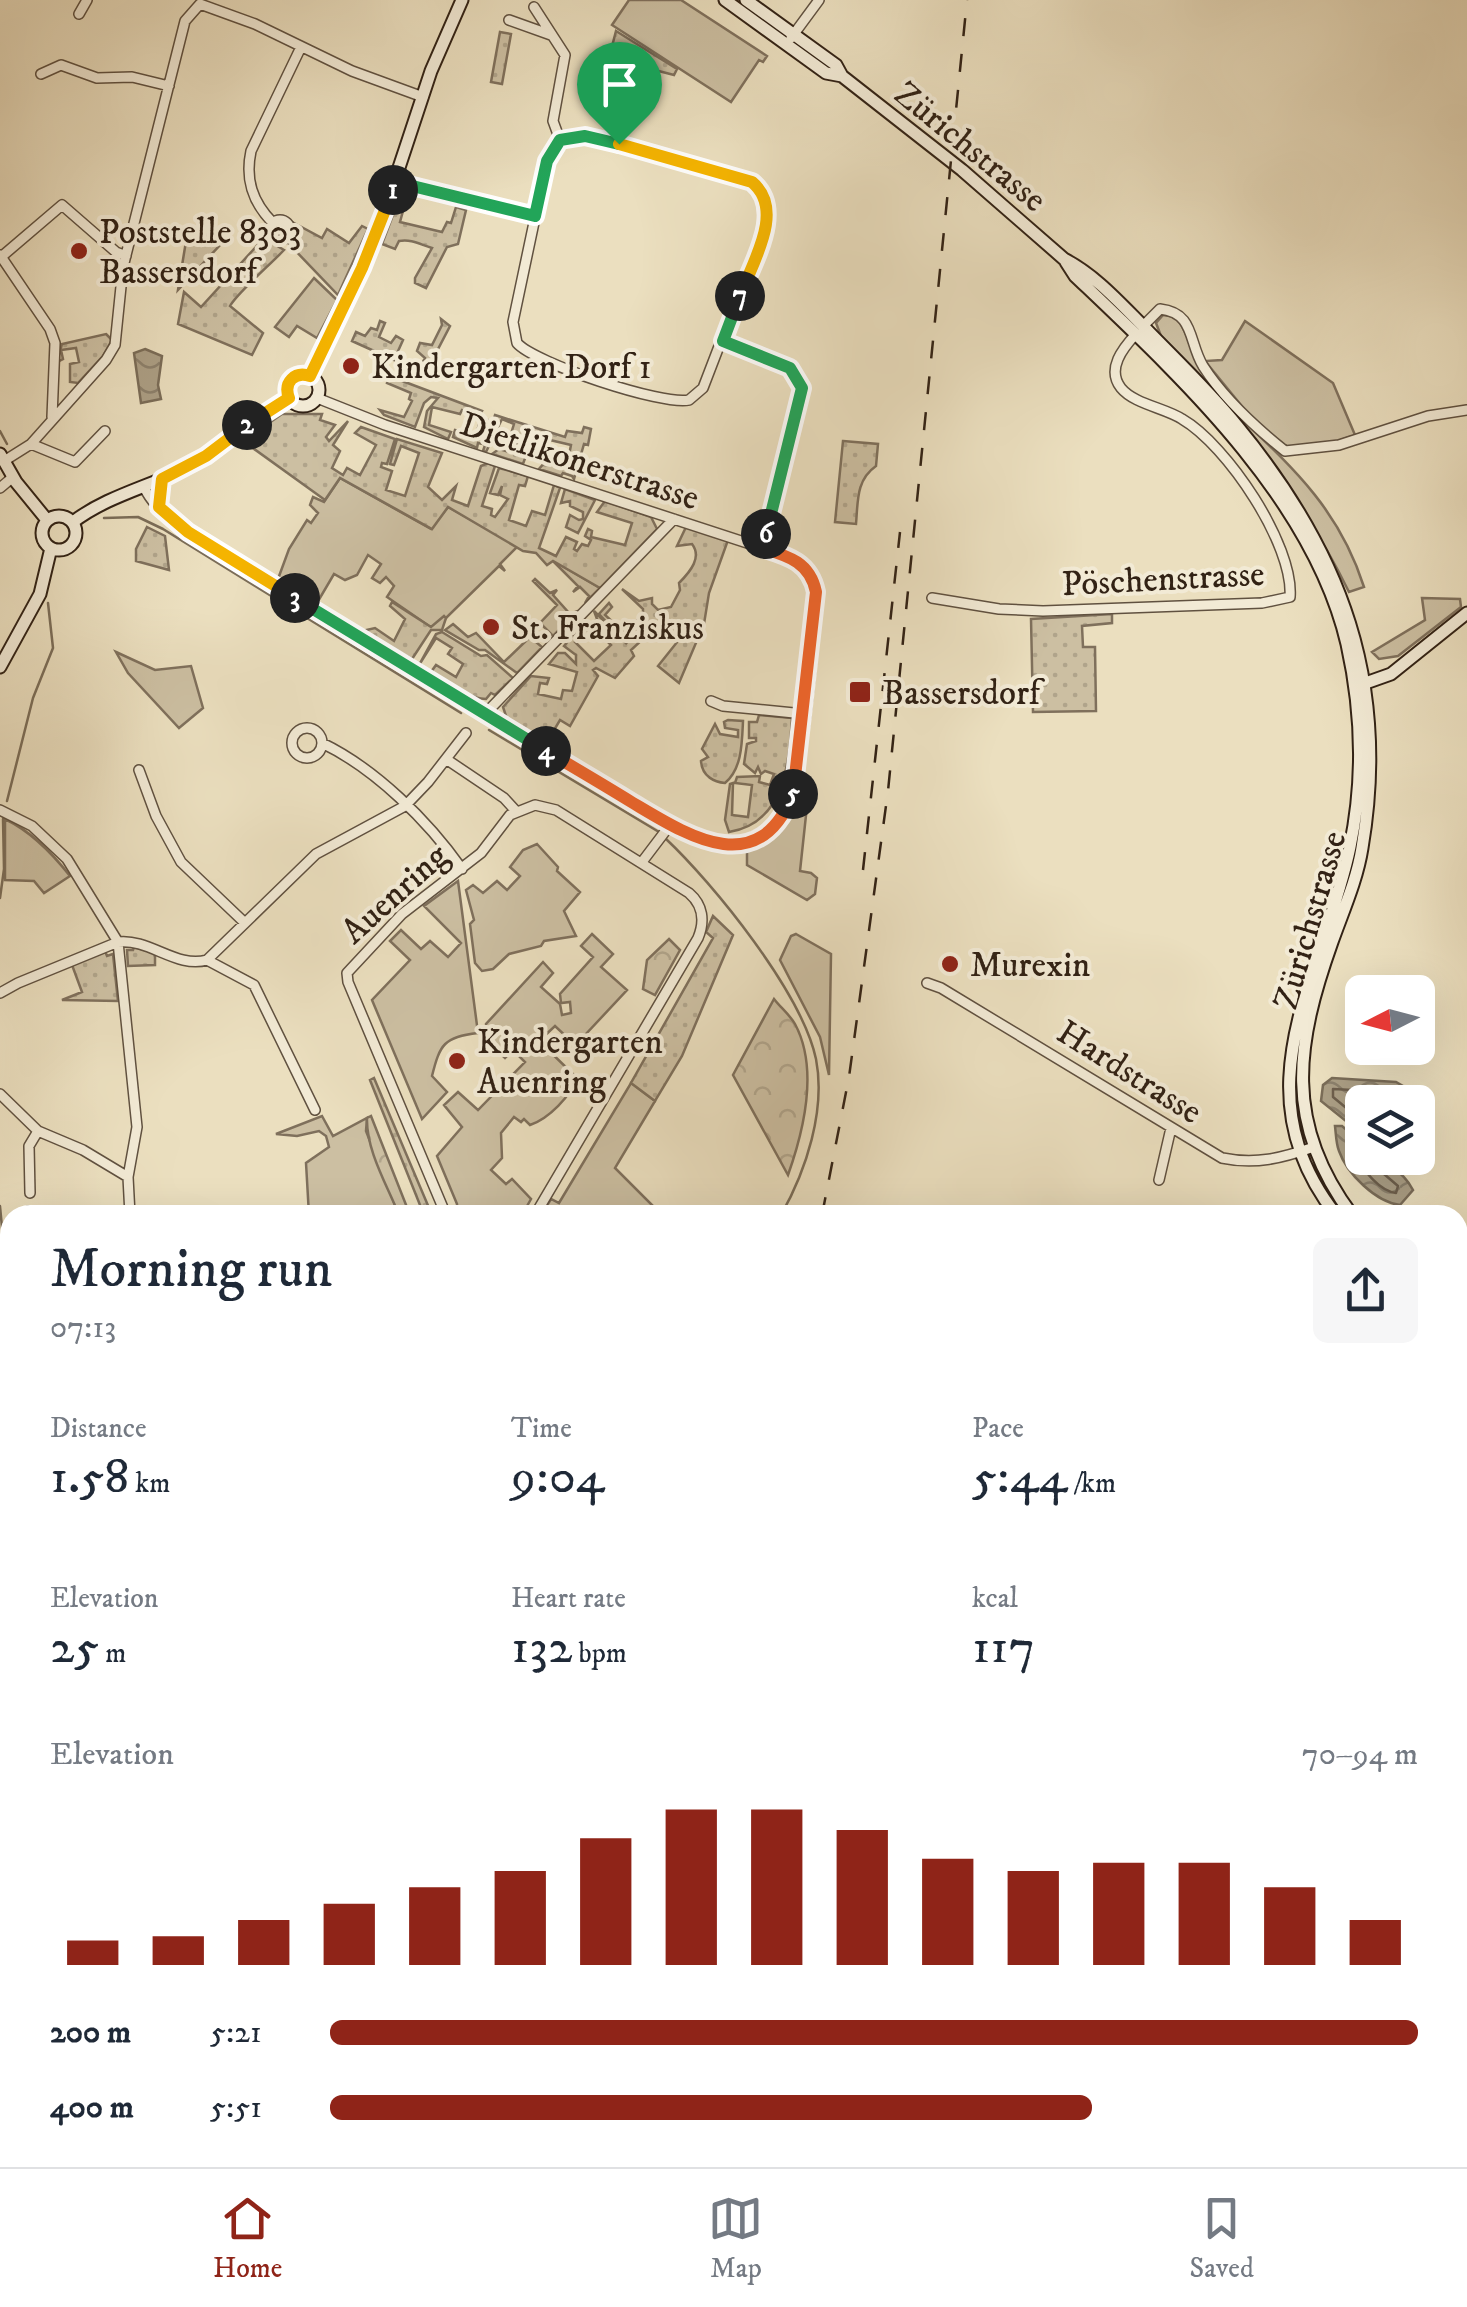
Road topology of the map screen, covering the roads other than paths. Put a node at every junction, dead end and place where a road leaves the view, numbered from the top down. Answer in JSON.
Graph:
{"nodes":[{"id":1,"x":88,"y":0,"type":"edge"},
{"id":2,"x":462,"y":0,"type":"edge"},
{"id":3,"x":724,"y":0,"type":"edge"},
{"id":4,"x":746,"y":0,"type":"edge"},
{"id":5,"x":818,"y":0,"type":"edge"},
{"id":6,"x":199,"y":2,"type":"edge"},
{"id":7,"x":534,"y":7,"type":"dead end"},
{"id":8,"x":79,"y":14,"type":"dead end"},
{"id":9,"x":510,"y":20,"type":"dead end"},
{"id":10,"x":551,"y":36,"type":"junction"},
{"id":11,"x":791,"y":39,"type":"junction"},
{"id":12,"x":301,"y":47,"type":"junction"},
{"id":13,"x":41,"y":74,"type":"dead end"},
{"id":14,"x":168,"y":86,"type":"junction"},
{"id":15,"x":423,"y":96,"type":"junction"},
{"id":16,"x":560,"y":140,"type":"junction"},
{"id":17,"x":396,"y":182,"type":"junction"},
{"id":18,"x":535,"y":216,"type":"junction"},
{"id":19,"x":273,"y":222,"type":"dead end"},
{"id":20,"x":126,"y":256,"type":"junction"},
{"id":21,"x":0,"y":257,"type":"edge"},
{"id":22,"x":1139,"y":330,"type":"junction"},
{"id":23,"x":723,"y":341,"type":"junction"},
{"id":24,"x":310,"y":376,"type":"junction"},
{"id":25,"x":289,"y":398,"type":"junction"},
{"id":26,"x":317,"y":398,"type":"junction"},
{"id":27,"x":1467,"y":410,"type":"edge"},
{"id":28,"x":52,"y":417,"type":"junction"},
{"id":29,"x":105,"y":431,"type":"dead end"},
{"id":30,"x":30,"y":444,"type":"junction"},
{"id":31,"x":2,"y":457,"type":"edge"},
{"id":32,"x":13,"y":477,"type":"junction"},
{"id":33,"x":162,"y":479,"type":"junction"},
{"id":34,"x":144,"y":487,"type":"junction"},
{"id":35,"x":0,"y":488,"type":"edge"},
{"id":36,"x":159,"y":507,"type":"junction"},
{"id":37,"x":47,"y":520,"type":"junction"},
{"id":38,"x":674,"y":520,"type":"junction"},
{"id":39,"x":72,"y":522,"type":"junction"},
{"id":40,"x":50,"y":548,"type":"junction"},
{"id":41,"x":762,"y":548,"type":"junction"},
{"id":42,"x":932,"y":598,"type":"dead end"},
{"id":43,"x":1467,"y":613,"type":"edge"},
{"id":44,"x":0,"y":668,"type":"edge"},
{"id":45,"x":1359,"y":679,"type":"junction"},
{"id":46,"x":711,"y":700,"type":"dead end"},
{"id":47,"x":485,"y":714,"type":"junction"},
{"id":48,"x":804,"y":714,"type":"junction"},
{"id":49,"x":466,"y":733,"type":"dead end"},
{"id":50,"x":322,"y":743,"type":"dead end"},
{"id":51,"x":446,"y":760,"type":"junction"},
{"id":52,"x":139,"y":770,"type":"dead end"},
{"id":53,"x":405,"y":806,"type":"junction"},
{"id":54,"x":0,"y":810,"type":"edge"},
{"id":55,"x":516,"y":811,"type":"junction"},
{"id":56,"x":664,"y":832,"type":"junction"},
{"id":57,"x":642,"y":862,"type":"junction"},
{"id":58,"x":462,"y":869,"type":"junction"},
{"id":59,"x":245,"y":924,"type":"junction"},
{"id":60,"x":118,"y":942,"type":"junction"},
{"id":61,"x":207,"y":960,"type":"junction"},
{"id":62,"x":928,"y":983,"type":"dead end"},
{"id":63,"x":0,"y":993,"type":"edge"},
{"id":64,"x":0,"y":1094,"type":"edge"},
{"id":65,"x":315,"y":1110,"type":"dead end"},
{"id":66,"x":1171,"y":1128,"type":"junction"},
{"id":67,"x":38,"y":1131,"type":"junction"},
{"id":68,"x":1308,"y":1149,"type":"junction"},
{"id":69,"x":128,"y":1176,"type":"junction"},
{"id":70,"x":1160,"y":1180,"type":"dead end"},
{"id":71,"x":30,"y":1193,"type":"dead end"},
{"id":72,"x":129,"y":1205,"type":"edge"},
{"id":73,"x":442,"y":1205,"type":"edge"},
{"id":74,"x":541,"y":1205,"type":"edge"},
{"id":75,"x":1330,"y":1205,"type":"edge"},
{"id":76,"x":1345,"y":1205,"type":"edge"}],
"edges":[{"from":1,"to":8,"type":"street"},
{"from":2,"to":15,"type":"main road"},
{"from":3,"to":11,"type":"main road","name":"Zürichstrasse"},
{"from":4,"to":11,"type":"main road","name":"Zürichstrasse"},
{"from":5,"to":11,"type":"street"},
{"from":6,"to":12,"type":"street"},
{"from":6,"to":14,"type":"street"},
{"from":7,"to":10,"type":"street"},
{"from":9,"to":10,"type":"street"},
{"from":10,"to":16,"type":"street"},
{"from":11,"to":22,"type":"main road","name":"Zürichstrasse"},
{"from":12,"to":15,"type":"street"},
{"from":12,"to":19,"type":"street"},
{"from":13,"to":14,"type":"street"},
{"from":14,"to":20,"type":"street"},
{"from":15,"to":17,"type":"main road"},
{"from":16,"to":18,"type":"street"},
{"from":16,"to":23,"type":"street"},
{"from":17,"to":18,"type":"street"},
{"from":17,"to":24,"type":"main road"},
{"from":18,"to":23,"type":"street"},
{"from":20,"to":21,"type":"street"},
{"from":20,"to":28,"type":"street"},
{"from":21,"to":28,"type":"street"},
{"from":22,"to":27,"type":"street"},
{"from":22,"to":42,"type":"street","name":"Pöschenstrasse"},
{"from":22,"to":45,"type":"main road","name":"Zürichstrasse"},
{"from":23,"to":41,"type":"street"},
{"from":24,"to":25,"type":"main road"},
{"from":24,"to":26,"type":"main road"},
{"from":25,"to":26,"type":"main road"},
{"from":25,"to":33,"type":"main road"},
{"from":26,"to":38,"type":"street","name":"Dietlikonerstrasse"},
{"from":28,"to":30,"type":"street"},
{"from":29,"to":30,"type":"street"},
{"from":30,"to":31,"type":"street"},
{"from":31,"to":32,"type":"main road"},
{"from":32,"to":35,"type":"street"},
{"from":32,"to":37,"type":"main road"},
{"from":33,"to":34,"type":"main road"},
{"from":33,"to":36,"type":"street"},
{"from":34,"to":36,"type":"street"},
{"from":34,"to":39,"type":"main road"},
{"from":36,"to":47,"type":"street"},
{"from":37,"to":39,"type":"main road"},
{"from":37,"to":40,"type":"main road"},
{"from":38,"to":41,"type":"street","name":"Dietlikonerstrasse"},
{"from":38,"to":47,"type":"street"},
{"from":39,"to":40,"type":"main road"},
{"from":40,"to":44,"type":"main road"},
{"from":41,"to":48,"type":"street","name":"Dietlikonerstrasse"},
{"from":43,"to":45,"type":"main road"},
{"from":45,"to":68,"type":"main road","name":"Zürichstrasse"},
{"from":46,"to":48,"type":"street"},
{"from":47,"to":56,"type":"street"},
{"from":48,"to":56,"type":"street"},
{"from":49,"to":51,"type":"street"},
{"from":50,"to":53,"type":"street"},
{"from":51,"to":53,"type":"street"},
{"from":51,"to":55,"type":"street"},
{"from":52,"to":59,"type":"street"},
{"from":53,"to":58,"type":"street"},
{"from":53,"to":59,"type":"street"},
{"from":54,"to":60,"type":"street"},
{"from":55,"to":57,"type":"street"},
{"from":55,"to":58,"type":"street","name":"Auenring"},
{"from":56,"to":57,"type":"street"},
{"from":57,"to":74,"type":"street"},
{"from":58,"to":73,"type":"street","name":"Auenring"},
{"from":59,"to":61,"type":"street"},
{"from":60,"to":61,"type":"street"},
{"from":60,"to":63,"type":"street"},
{"from":60,"to":69,"type":"street"},
{"from":61,"to":65,"type":"street"},
{"from":62,"to":66,"type":"street","name":"Hardstrasse"},
{"from":64,"to":67,"type":"street"},
{"from":66,"to":68,"type":"street","name":"Hardstrasse"},
{"from":66,"to":70,"type":"street"},
{"from":67,"to":69,"type":"street"},
{"from":67,"to":71,"type":"street"},
{"from":68,"to":75,"type":"main road","name":"Zürichstrasse"},
{"from":68,"to":76,"type":"main road","name":"Zürichstrasse"},
{"from":69,"to":72,"type":"street"}]}
